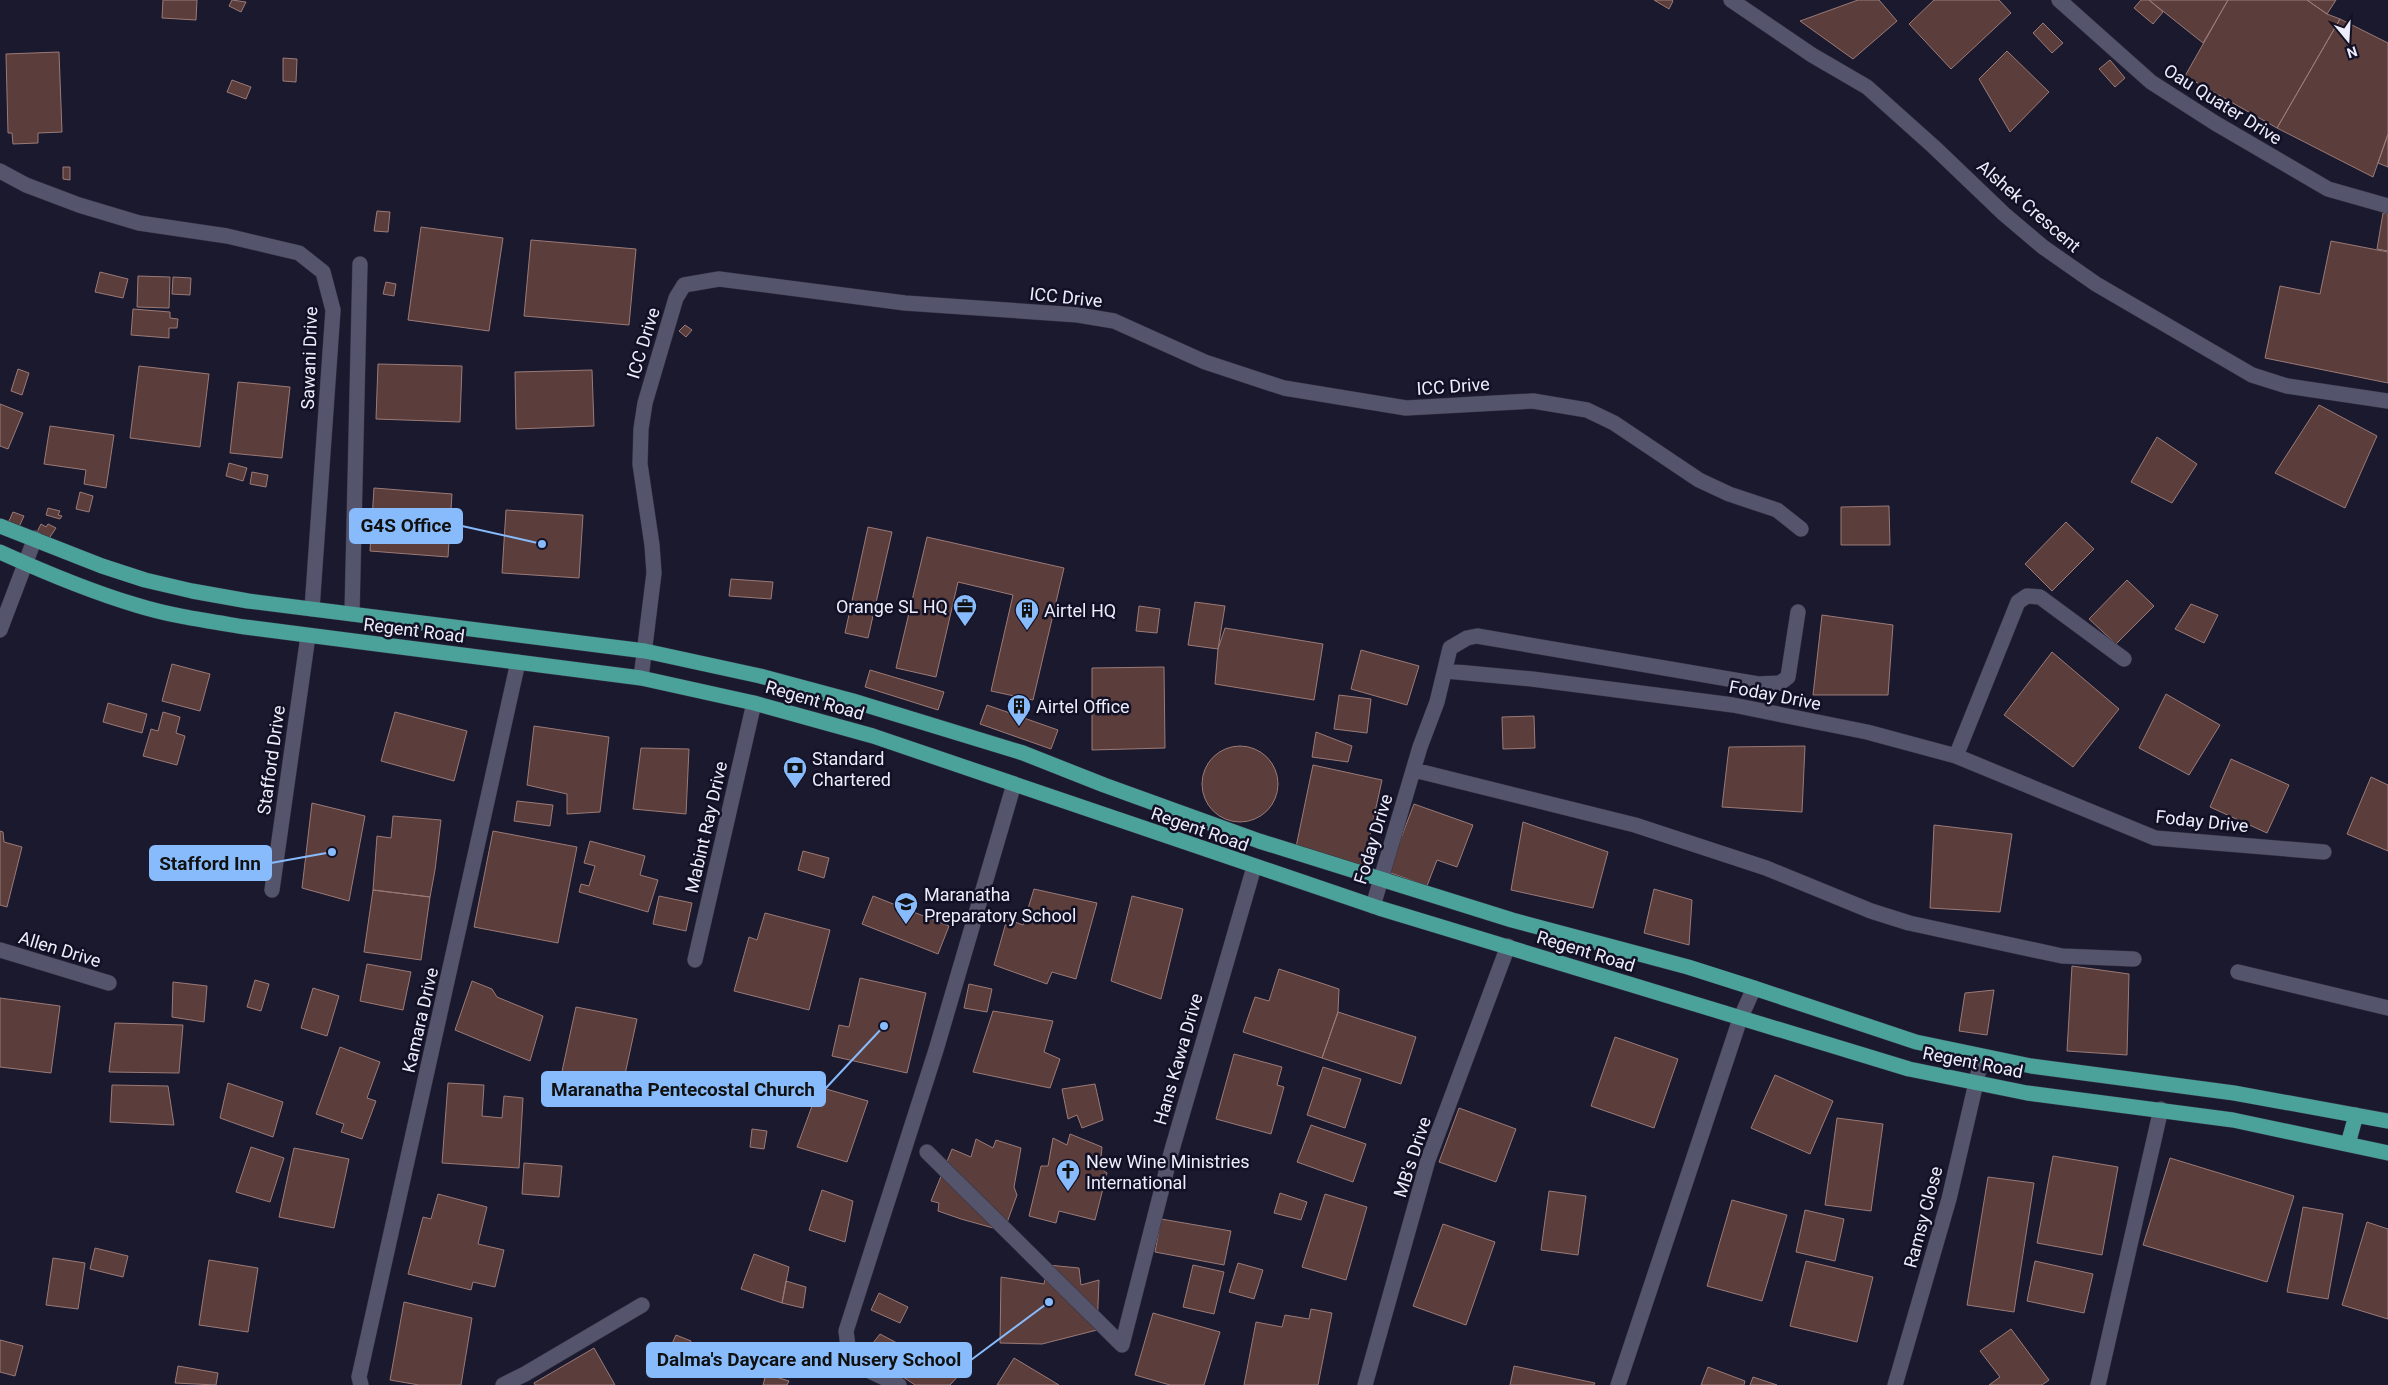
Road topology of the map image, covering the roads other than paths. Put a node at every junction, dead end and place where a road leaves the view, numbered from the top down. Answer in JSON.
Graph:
{"nodes":[{"id":1,"x":1731,"y":0,"type":"edge"},
{"id":2,"x":2059,"y":0,"type":"edge"},
{"id":3,"x":0,"y":171,"type":"edge"},
{"id":4,"x":2388,"y":206,"type":"edge"},
{"id":5,"x":360,"y":264,"type":"dead end"},
{"id":6,"x":2388,"y":401,"type":"edge"},
{"id":7,"x":0,"y":526,"type":"edge"},
{"id":8,"x":1801,"y":529,"type":"dead end"},
{"id":9,"x":35,"y":538,"type":"junction"},
{"id":10,"x":0,"y":552,"type":"edge"},
{"id":11,"x":25,"y":563,"type":"junction"},
{"id":12,"x":312,"y":609,"type":"junction"},
{"id":13,"x":1798,"y":612,"type":"dead end"},
{"id":14,"x":352,"y":614,"type":"junction"},
{"id":15,"x":0,"y":630,"type":"edge"},
{"id":16,"x":308,"y":636,"type":"junction"},
{"id":17,"x":645,"y":652,"type":"junction"},
{"id":18,"x":2124,"y":659,"type":"dead end"},
{"id":19,"x":518,"y":662,"type":"junction"},
{"id":20,"x":1446,"y":670,"type":"junction"},
{"id":21,"x":641,"y":678,"type":"junction"},
{"id":22,"x":754,"y":702,"type":"junction"},
{"id":23,"x":880,"y":709,"type":"junction"},
{"id":24,"x":873,"y":736,"type":"junction"},
{"id":25,"x":1956,"y":756,"type":"junction"},
{"id":26,"x":1414,"y":770,"type":"junction"},
{"id":27,"x":1014,"y":784,"type":"junction"},
{"id":28,"x":2324,"y":852,"type":"dead end"},
{"id":29,"x":1254,"y":867,"type":"junction"},
{"id":30,"x":1381,"y":879,"type":"junction"},
{"id":31,"x":272,"y":890,"type":"dead end"},
{"id":32,"x":1372,"y":906,"type":"junction"},
{"id":33,"x":1508,"y":946,"type":"junction"},
{"id":34,"x":0,"y":950,"type":"edge"},
{"id":35,"x":2134,"y":959,"type":"dead end"},
{"id":36,"x":695,"y":960,"type":"dead end"},
{"id":37,"x":2238,"y":972,"type":"dead end"},
{"id":38,"x":109,"y":983,"type":"dead end"},
{"id":39,"x":1754,"y":988,"type":"junction"},
{"id":40,"x":2388,"y":1008,"type":"edge"},
{"id":41,"x":1740,"y":1019,"type":"junction"},
{"id":42,"x":1982,"y":1057,"type":"junction"},
{"id":43,"x":1976,"y":1084,"type":"junction"},
{"id":44,"x":2161,"y":1109,"type":"junction"},
{"id":45,"x":2356,"y":1115,"type":"junction"},
{"id":46,"x":2388,"y":1121,"type":"edge"},
{"id":47,"x":2348,"y":1144,"type":"junction"},
{"id":48,"x":927,"y":1152,"type":"dead end"},
{"id":49,"x":2388,"y":1153,"type":"edge"},
{"id":50,"x":642,"y":1306,"type":"dead end"},
{"id":51,"x":361,"y":1385,"type":"edge"},
{"id":52,"x":503,"y":1385,"type":"edge"},
{"id":53,"x":899,"y":1385,"type":"edge"},
{"id":54,"x":1365,"y":1385,"type":"edge"},
{"id":55,"x":1618,"y":1385,"type":"edge"},
{"id":56,"x":1895,"y":1385,"type":"edge"},
{"id":57,"x":2098,"y":1385,"type":"edge"}],
"edges":[{"from":1,"to":6,"type":"street","name":"Alshek Crescent"},
{"from":2,"to":4,"type":"street","name":"Oau Quater Drive"},
{"from":3,"to":12,"type":"street","name":"Sawani Drive"},
{"from":5,"to":14,"type":"street"},
{"from":7,"to":9,"type":"main road","name":"Regent Road"},
{"from":8,"to":17,"type":"street","name":"ICC Drive"},
{"from":9,"to":11,"type":"street"},
{"from":9,"to":12,"type":"main road","name":"Regent Road"},
{"from":10,"to":11,"type":"main road","name":"Regent Road"},
{"from":11,"to":15,"type":"street"},
{"from":11,"to":16,"type":"main road","name":"Regent Road"},
{"from":12,"to":14,"type":"main road","name":"Regent Road"},
{"from":13,"to":20,"type":"street"},
{"from":14,"to":17,"type":"main road","name":"Regent Road"},
{"from":16,"to":19,"type":"main road","name":"Regent Road"},
{"from":16,"to":31,"type":"street","name":"Stafford Drive"},
{"from":17,"to":21,"type":"street","name":"ICC Drive"},
{"from":17,"to":23,"type":"main road","name":"Regent Road"},
{"from":18,"to":25,"type":"street"},
{"from":19,"to":21,"type":"main road","name":"Regent Road"},
{"from":19,"to":51,"type":"street","name":"Kamara Drive"},
{"from":20,"to":25,"type":"street","name":"Foday Drive"},
{"from":20,"to":26,"type":"street","name":"Foday Drive"},
{"from":21,"to":22,"type":"main road","name":"Regent Road"},
{"from":22,"to":24,"type":"main road","name":"Regent Road"},
{"from":22,"to":36,"type":"street","name":"Mabint Ray Drive"},
{"from":23,"to":24,"type":"main road"},
{"from":23,"to":30,"type":"main road","name":"Regent Road"},
{"from":24,"to":27,"type":"main road","name":"Regent Road"},
{"from":25,"to":28,"type":"street","name":"Foday Drive"},
{"from":26,"to":30,"type":"street","name":"Foday Drive"},
{"from":26,"to":35,"type":"street"},
{"from":27,"to":29,"type":"main road","name":"Regent Road"},
{"from":27,"to":53,"type":"street"},
{"from":29,"to":32,"type":"main road","name":"Regent Road"},
{"from":29,"to":48,"type":"street","name":"Hans Kawa Drive"},
{"from":30,"to":32,"type":"street","name":"Foday Drive"},
{"from":30,"to":39,"type":"main road","name":"Regent Road"},
{"from":32,"to":33,"type":"main road","name":"Regent Road"},
{"from":33,"to":41,"type":"main road","name":"Regent Road"},
{"from":33,"to":54,"type":"street","name":"MB's Drive"},
{"from":34,"to":38,"type":"street","name":"Allen Drive"},
{"from":37,"to":40,"type":"street"},
{"from":39,"to":41,"type":"street"},
{"from":39,"to":42,"type":"main road","name":"Regent Road"},
{"from":41,"to":43,"type":"main road","name":"Regent Road"},
{"from":41,"to":55,"type":"street"},
{"from":42,"to":43,"type":"street","name":"Ramsy Close"},
{"from":42,"to":45,"type":"main road","name":"Regent Road"},
{"from":43,"to":44,"type":"main road","name":"Regent Road"},
{"from":43,"to":56,"type":"street","name":"Ramsy Close"},
{"from":44,"to":47,"type":"main road","name":"Regent Road"},
{"from":44,"to":57,"type":"street"},
{"from":45,"to":46,"type":"main road","name":"Regent Road"},
{"from":45,"to":47,"type":"main road"},
{"from":47,"to":49,"type":"main road","name":"Regent Road"},
{"from":50,"to":52,"type":"street"}]}
